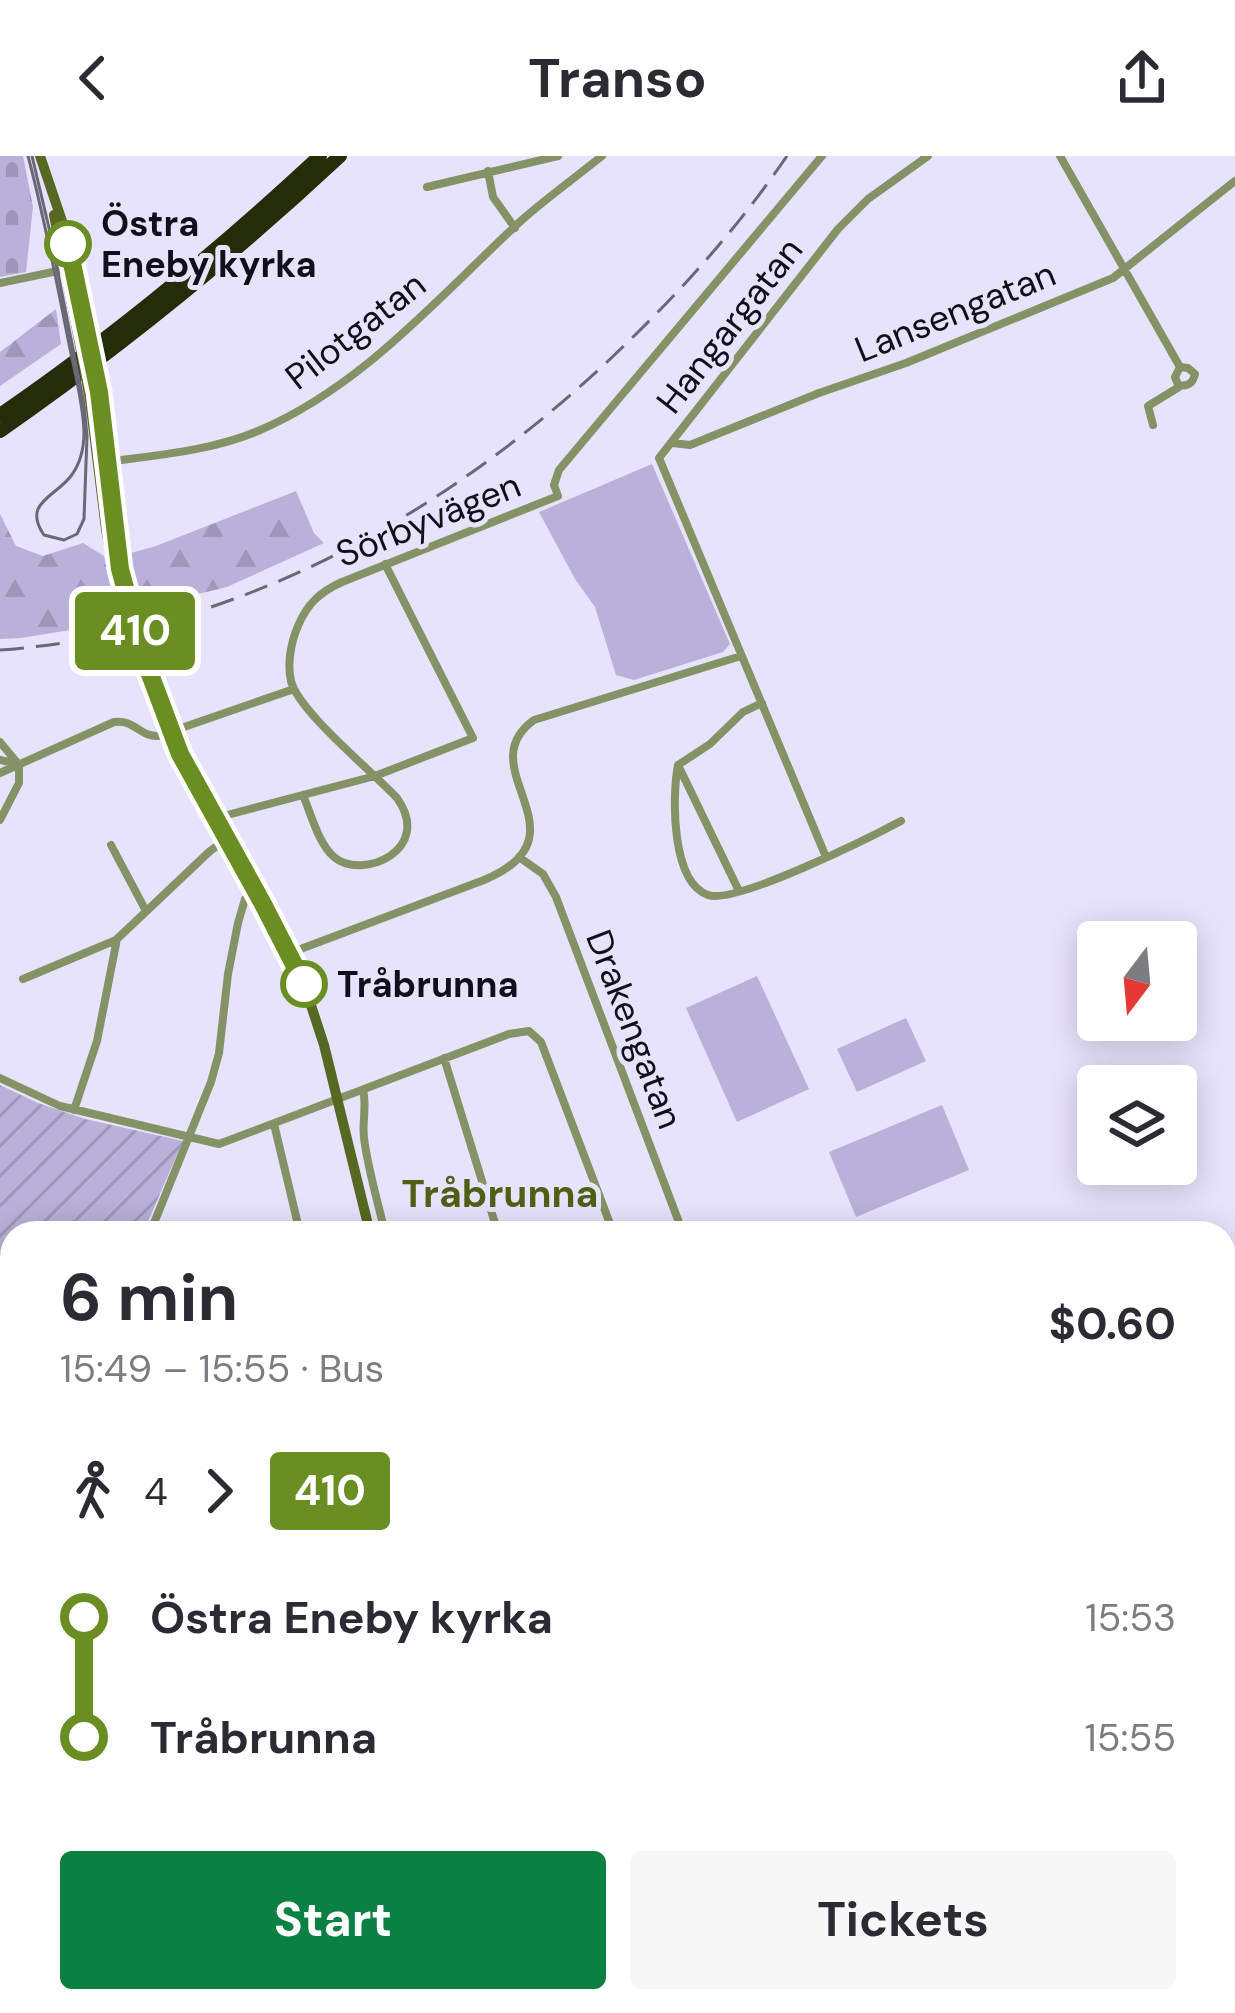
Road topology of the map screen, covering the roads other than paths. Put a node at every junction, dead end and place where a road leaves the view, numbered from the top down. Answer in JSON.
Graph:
{"nodes":[{"id":1,"x":40,"y":156,"type":"edge"},
{"id":2,"x":320,"y":156,"type":"edge"},
{"id":3,"x":340,"y":156,"type":"edge"},
{"id":4,"x":558,"y":156,"type":"edge"},
{"id":5,"x":602,"y":156,"type":"edge"},
{"id":6,"x":822,"y":156,"type":"edge"},
{"id":7,"x":928,"y":156,"type":"edge"},
{"id":8,"x":1060,"y":156,"type":"edge"},
{"id":9,"x":488,"y":171,"type":"junction"},
{"id":10,"x":1235,"y":182,"type":"edge"},
{"id":11,"x":428,"y":187,"type":"dead end"},
{"id":12,"x":514,"y":228,"type":"junction"},
{"id":13,"x":69,"y":268,"type":"junction"},
{"id":14,"x":1124,"y":269,"type":"junction"},
{"id":15,"x":0,"y":283,"type":"edge"},
{"id":16,"x":1180,"y":367,"type":"junction"},
{"id":17,"x":1177,"y":385,"type":"junction"},
{"id":18,"x":0,"y":415,"type":"edge"},
{"id":19,"x":1153,"y":425,"type":"dead end"},
{"id":20,"x":0,"y":431,"type":"edge"},
{"id":21,"x":671,"y":443,"type":"junction"},
{"id":22,"x":104,"y":462,"type":"junction"},
{"id":23,"x":385,"y":564,"type":"junction"},
{"id":24,"x":740,"y":656,"type":"junction"},
{"id":25,"x":294,"y":689,"type":"junction"},
{"id":26,"x":762,"y":703,"type":"junction"},
{"id":27,"x":170,"y":733,"type":"junction"},
{"id":28,"x":0,"y":742,"type":"edge"},
{"id":29,"x":0,"y":760,"type":"edge"},
{"id":30,"x":19,"y":765,"type":"junction"},
{"id":31,"x":678,"y":765,"type":"junction"},
{"id":32,"x":0,"y":773,"type":"edge"},
{"id":33,"x":375,"y":776,"type":"junction"},
{"id":34,"x":303,"y":795,"type":"junction"},
{"id":35,"x":215,"y":819,"type":"junction"},
{"id":36,"x":0,"y":820,"type":"edge"},
{"id":37,"x":901,"y":821,"type":"dead end"},
{"id":38,"x":227,"y":839,"type":"junction"},
{"id":39,"x":111,"y":845,"type":"dead end"},
{"id":40,"x":519,"y":857,"type":"junction"},
{"id":41,"x":826,"y":857,"type":"junction"},
{"id":42,"x":255,"y":889,"type":"junction"},
{"id":43,"x":739,"y":891,"type":"junction"},
{"id":44,"x":146,"y":911,"type":"junction"},
{"id":45,"x":117,"y":939,"type":"junction"},
{"id":46,"x":290,"y":953,"type":"junction"},
{"id":47,"x":23,"y":980,"type":"dead end"},
{"id":48,"x":445,"y":1058,"type":"junction"},
{"id":49,"x":0,"y":1078,"type":"edge"},
{"id":50,"x":363,"y":1090,"type":"junction"},
{"id":51,"x":338,"y":1097,"type":"junction"},
{"id":52,"x":74,"y":1110,"type":"junction"},
{"id":53,"x":274,"y":1124,"type":"junction"},
{"id":54,"x":189,"y":1137,"type":"junction"},
{"id":55,"x":155,"y":1221,"type":"edge"},
{"id":56,"x":297,"y":1221,"type":"edge"},
{"id":57,"x":367,"y":1221,"type":"edge"},
{"id":58,"x":382,"y":1221,"type":"edge"},
{"id":59,"x":494,"y":1221,"type":"edge"},
{"id":60,"x":604,"y":1221,"type":"edge"},
{"id":61,"x":678,"y":1221,"type":"edge"}],
"edges":[{"from":1,"to":13,"type":"main road"},
{"from":2,"to":18,"type":"highway"},
{"from":3,"to":20,"type":"highway"},
{"from":4,"to":9,"type":"street"},
{"from":5,"to":12,"type":"street","name":"Pilotgatan"},
{"from":6,"to":23,"type":"street","name":"Sörbyvägen"},
{"from":7,"to":21,"type":"street","name":"Hangargatan"},
{"from":8,"to":14,"type":"street"},
{"from":9,"to":11,"type":"street"},
{"from":9,"to":12,"type":"street"},
{"from":10,"to":14,"type":"street","name":"Lansengatan"},
{"from":12,"to":22,"type":"street","name":"Pilotgatan"},
{"from":13,"to":15,"type":"street"},
{"from":13,"to":22,"type":"main road","bridge":true},
{"from":14,"to":16,"type":"street"},
{"from":14,"to":21,"type":"street","name":"Lansengatan"},
{"from":16,"to":17,"type":"street"},
{"from":16,"to":17,"type":"street"},
{"from":17,"to":19,"type":"street"},
{"from":21,"to":24,"type":"street","name":"Hangargatan"},
{"from":22,"to":27,"type":"main road","bridge":true},
{"from":23,"to":25,"type":"street","name":"Sörbyvägen"},
{"from":23,"to":33,"type":"street"},
{"from":24,"to":26,"type":"street"},
{"from":24,"to":40,"type":"street"},
{"from":25,"to":27,"type":"street"},
{"from":25,"to":33,"type":"street"},
{"from":26,"to":31,"type":"street"},
{"from":26,"to":41,"type":"street"},
{"from":27,"to":30,"type":"street"},
{"from":27,"to":35,"type":"main road"},
{"from":28,"to":30,"type":"street"},
{"from":29,"to":30,"type":"street"},
{"from":30,"to":32,"type":"street"},
{"from":30,"to":36,"type":"street"},
{"from":31,"to":43,"type":"street"},
{"from":31,"to":43,"type":"street"},
{"from":33,"to":34,"type":"street"},
{"from":33,"to":34,"type":"street"},
{"from":34,"to":35,"type":"street"},
{"from":35,"to":38,"type":"main road"},
{"from":37,"to":41,"type":"street"},
{"from":38,"to":42,"type":"main road"},
{"from":38,"to":44,"type":"street"},
{"from":39,"to":44,"type":"street"},
{"from":40,"to":46,"type":"street"},
{"from":40,"to":61,"type":"street","name":"Drakengatan"},
{"from":41,"to":43,"type":"street"},
{"from":42,"to":46,"type":"main road"},
{"from":42,"to":54,"type":"street"},
{"from":44,"to":45,"type":"street"},
{"from":45,"to":47,"type":"street"},
{"from":45,"to":52,"type":"street"},
{"from":46,"to":51,"type":"main road"},
{"from":48,"to":50,"type":"street"},
{"from":48,"to":59,"type":"street"},
{"from":48,"to":60,"type":"street"},
{"from":49,"to":52,"type":"street"},
{"from":50,"to":51,"type":"street"},
{"from":50,"to":58,"type":"street"},
{"from":51,"to":53,"type":"street"},
{"from":51,"to":57,"type":"main road"},
{"from":52,"to":54,"type":"street"},
{"from":53,"to":54,"type":"street"},
{"from":53,"to":56,"type":"street"},
{"from":54,"to":55,"type":"street"}]}
